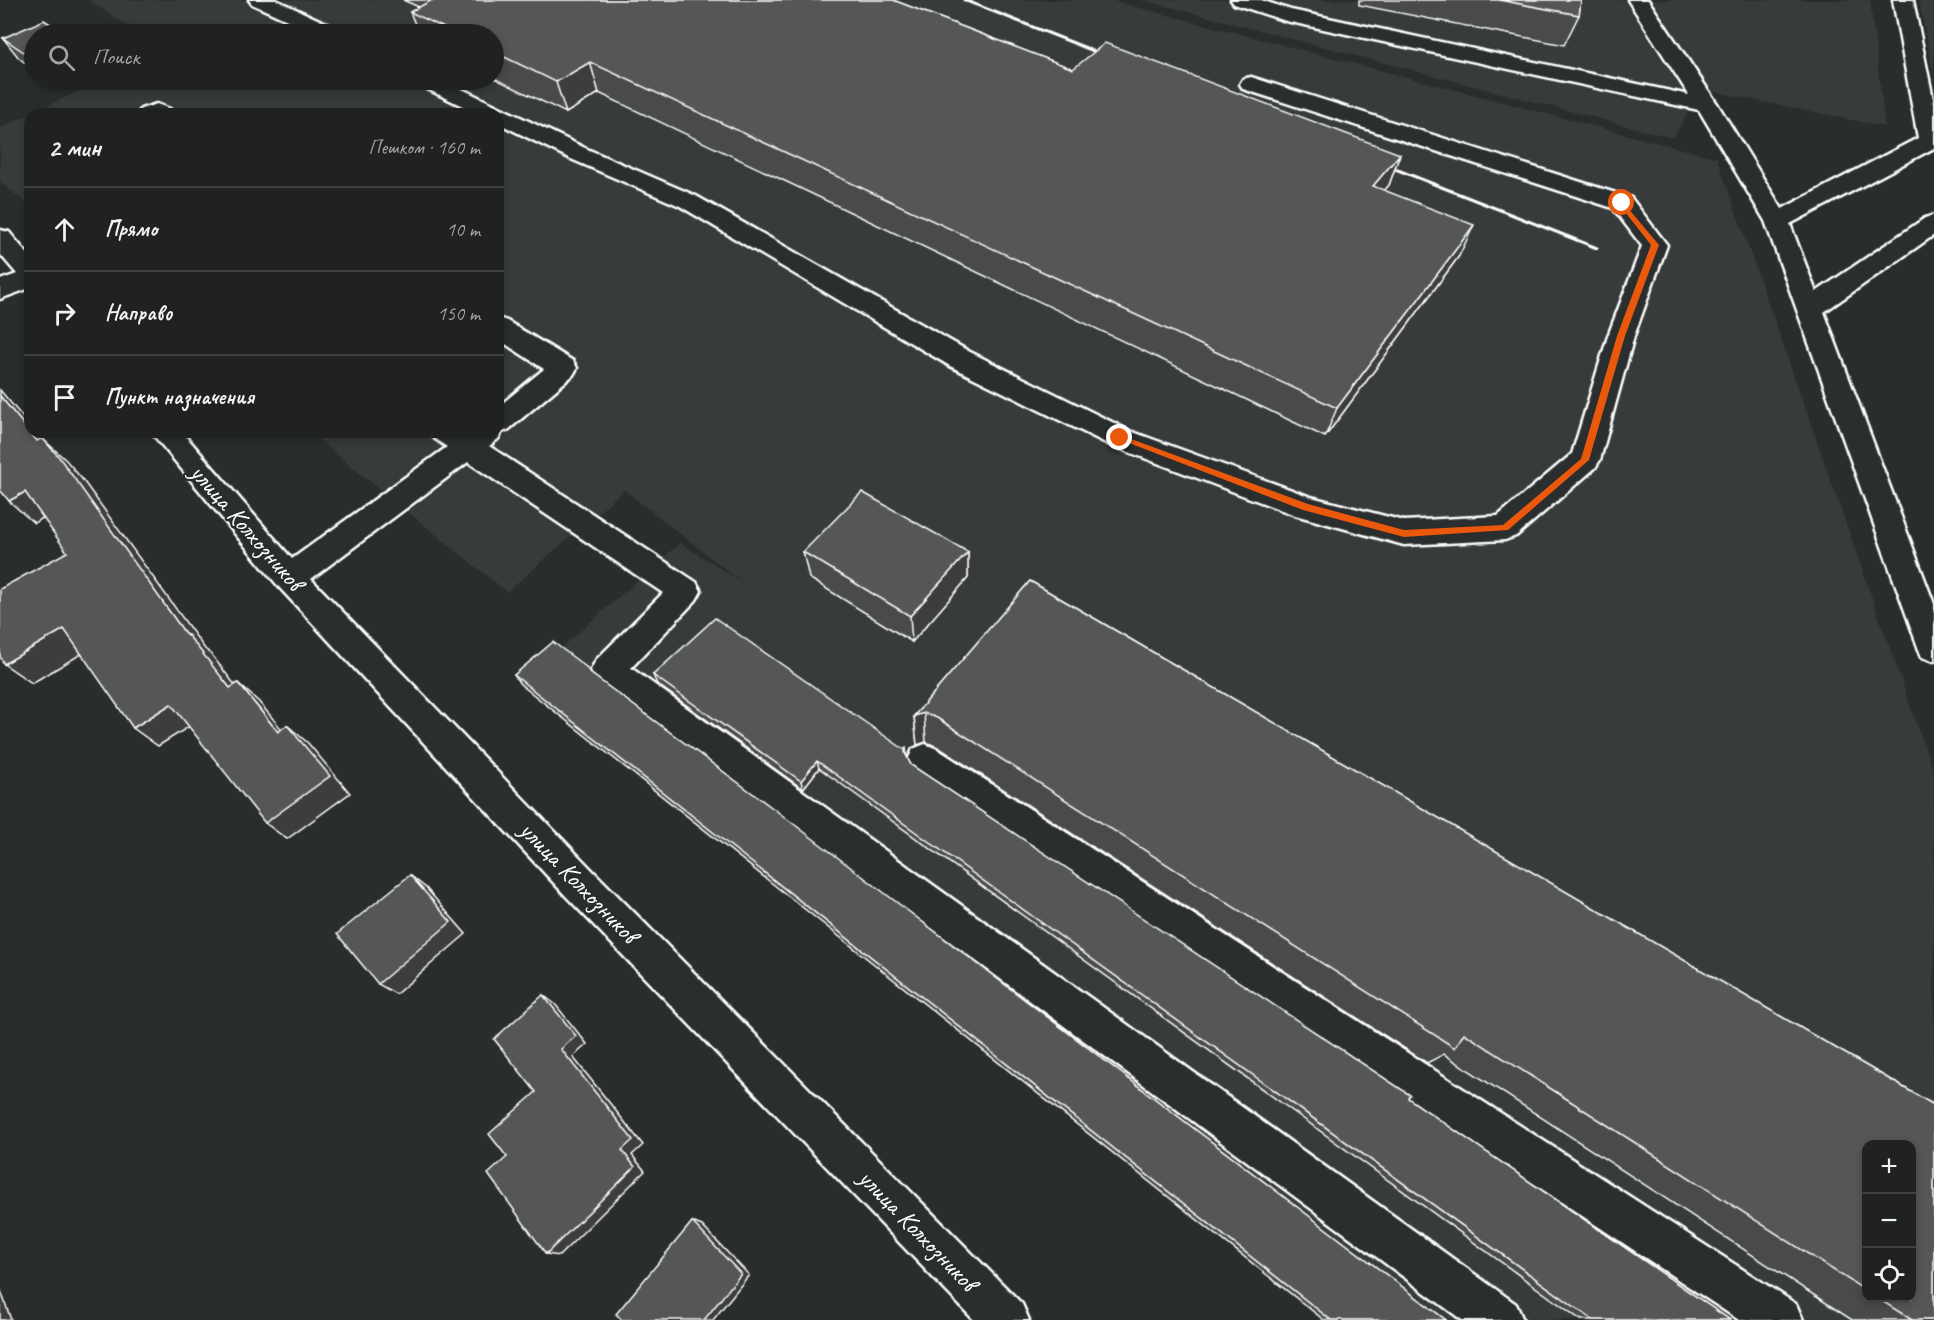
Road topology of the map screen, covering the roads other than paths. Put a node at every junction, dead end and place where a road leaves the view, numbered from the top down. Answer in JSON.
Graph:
{"nodes":[{"id":1,"x":260,"y":0,"type":"edge"},
{"id":2,"x":1241,"y":0,"type":"edge"},
{"id":3,"x":1638,"y":0,"type":"edge"},
{"id":4,"x":1903,"y":0,"type":"edge"},
{"id":5,"x":312,"y":24,"type":"edge"},
{"id":6,"x":1251,"y":84,"type":"dead end"},
{"id":7,"x":448,"y":90,"type":"edge"},
{"id":8,"x":1707,"y":105,"type":"junction"},
{"id":9,"x":485,"y":108,"type":"edge"},
{"id":10,"x":504,"y":117,"type":"edge"},
{"id":11,"x":1777,"y":221,"type":"junction"},
{"id":12,"x":1934,"y":222,"type":"edge"},
{"id":13,"x":0,"y":238,"type":"edge"},
{"id":14,"x":24,"y":266,"type":"edge"},
{"id":15,"x":24,"y":280,"type":"edge"},
{"id":16,"x":0,"y":290,"type":"edge"},
{"id":17,"x":1809,"y":310,"type":"junction"},
{"id":18,"x":504,"y":331,"type":"edge"},
{"id":19,"x":504,"y":418,"type":"edge"},
{"id":20,"x":170,"y":438,"type":"edge"},
{"id":21,"x":466,"y":438,"type":"edge"},
{"id":22,"x":468,"y":438,"type":"edge"},
{"id":23,"x":290,"y":578,"type":"junction"},
{"id":24,"x":1934,"y":647,"type":"edge"},
{"id":25,"x":925,"y":760,"type":"dead end"},
{"id":26,"x":1006,"y":1320,"type":"edge"},
{"id":27,"x":1500,"y":1320,"type":"edge"},
{"id":28,"x":1780,"y":1320,"type":"edge"}],
"edges":[{"from":1,"to":5,"type":"street"},
{"from":2,"to":8,"type":"street"},
{"from":3,"to":8,"type":"street"},
{"from":4,"to":11,"type":"street"},
{"from":6,"to":10,"type":"street"},
{"from":7,"to":9,"type":"street"},
{"from":8,"to":11,"type":"street"},
{"from":11,"to":17,"type":"street"},
{"from":12,"to":17,"type":"street"},
{"from":13,"to":14,"type":"street"},
{"from":15,"to":16,"type":"street"},
{"from":17,"to":24,"type":"street"},
{"from":18,"to":19,"type":"street"},
{"from":20,"to":23,"type":"street","name":"улица Колхозников"},
{"from":21,"to":23,"type":"street"},
{"from":22,"to":27,"type":"street"},
{"from":23,"to":26,"type":"street","name":"улица Колхозников"},
{"from":25,"to":28,"type":"street"}]}
